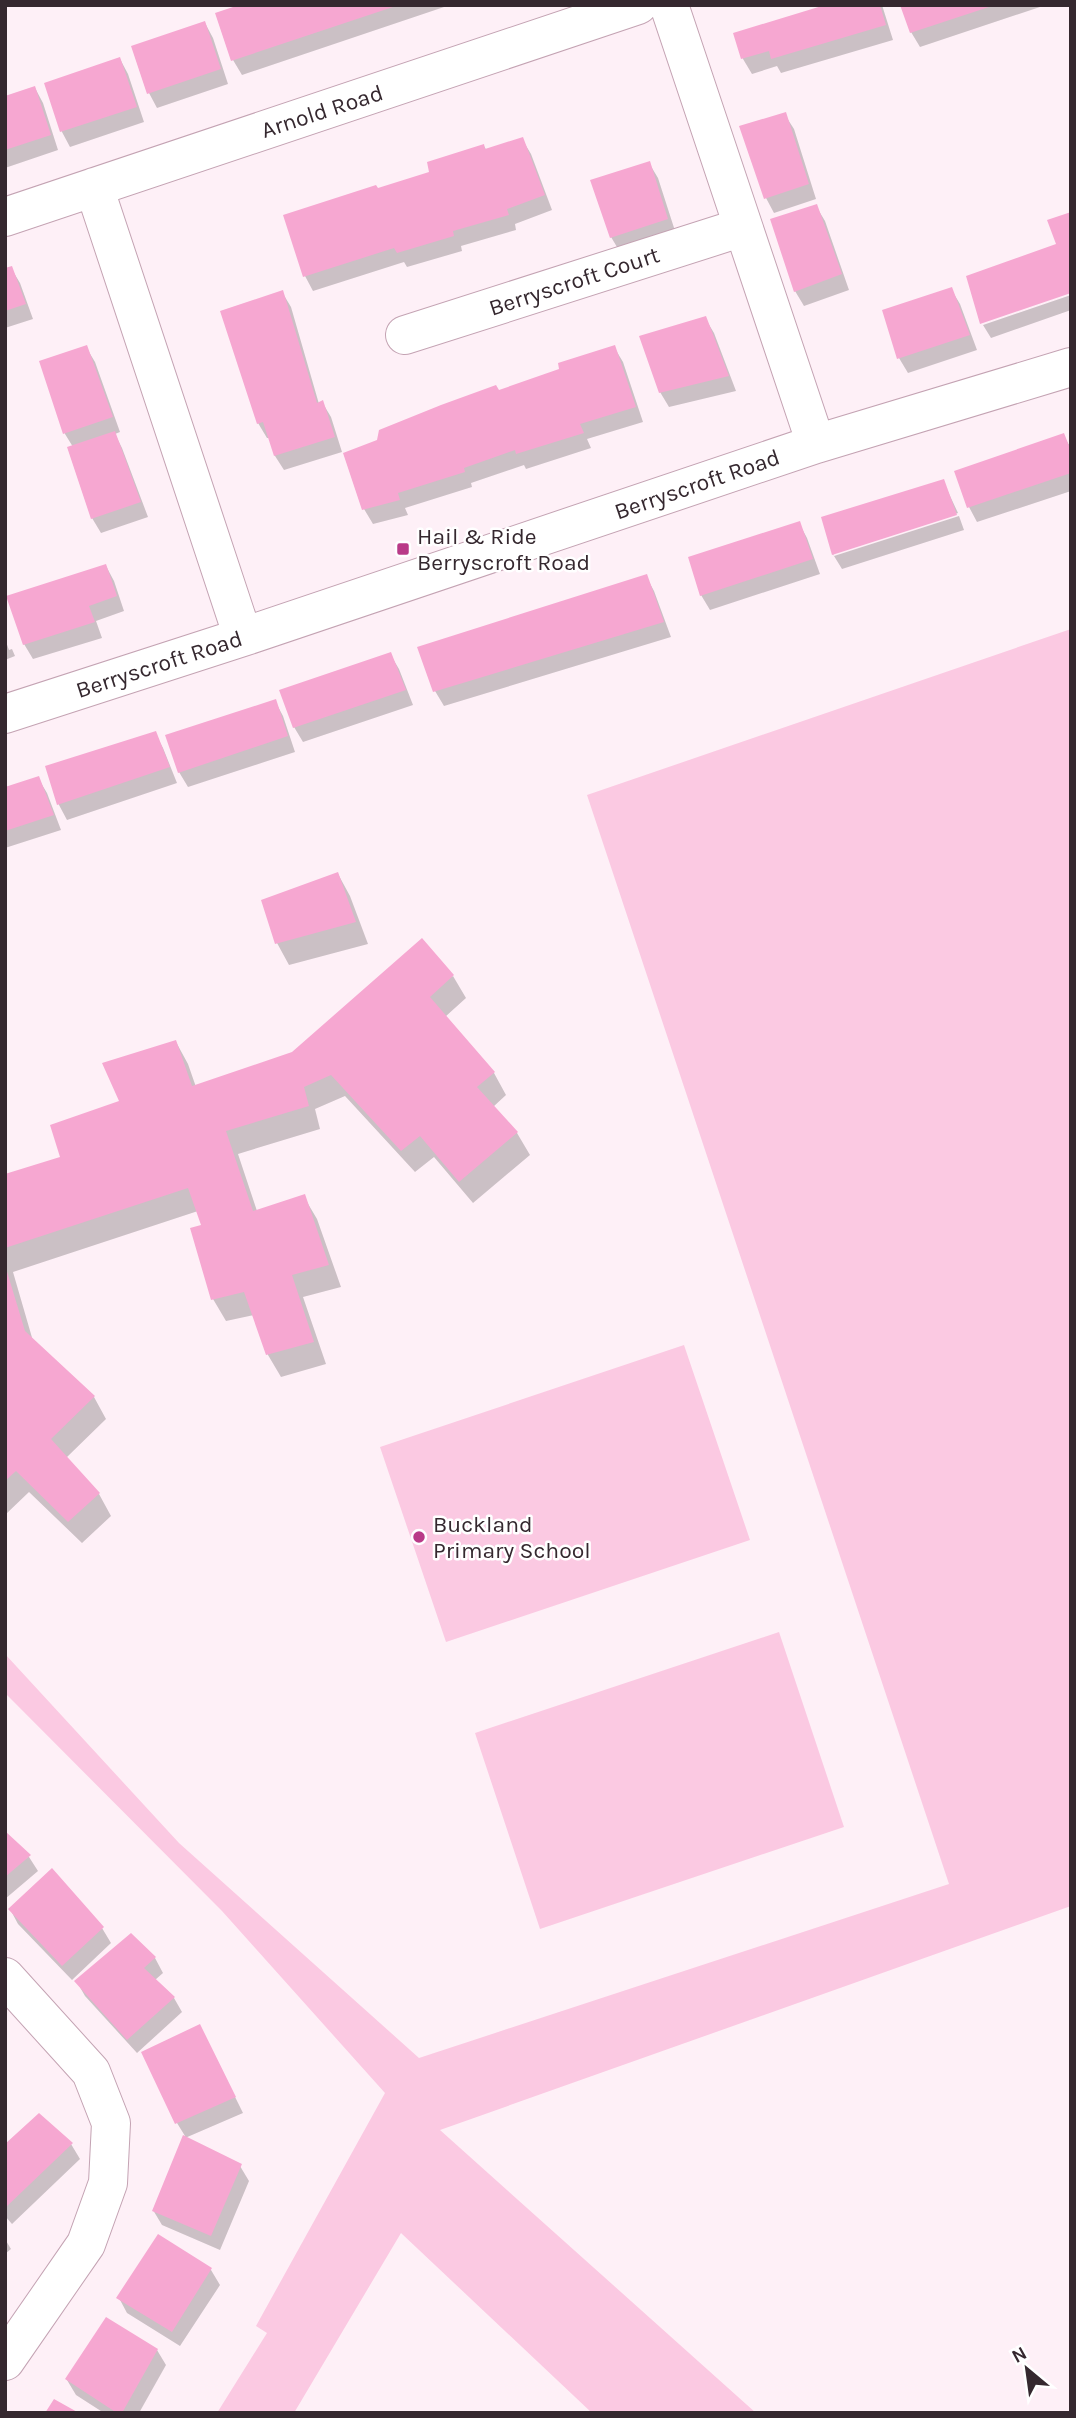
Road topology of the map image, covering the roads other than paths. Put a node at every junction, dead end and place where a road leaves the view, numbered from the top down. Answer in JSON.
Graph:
{"nodes":[{"id":1,"x":638,"y":5,"type":"edge"},
{"id":2,"x":669,"y":5,"type":"edge"},
{"id":3,"x":94,"y":187,"type":"junction"},
{"id":4,"x":5,"y":217,"type":"edge"},
{"id":5,"x":743,"y":227,"type":"junction"},
{"id":6,"x":405,"y":335,"type":"dead end"},
{"id":7,"x":1071,"y":367,"type":"edge"},
{"id":8,"x":816,"y":444,"type":"junction"},
{"id":9,"x":243,"y":637,"type":"junction"},
{"id":10,"x":5,"y":714,"type":"edge"},
{"id":11,"x":5,"y":1978,"type":"edge"},
{"id":12,"x":5,"y":2361,"type":"edge"}],
"edges":[{"from":1,"to":3,"type":"street","name":"Arnold Road"},
{"from":2,"to":5,"type":"street"},
{"from":3,"to":4,"type":"street","name":"Arnold Road"},
{"from":3,"to":9,"type":"street"},
{"from":5,"to":6,"type":"street","name":"Berryscroft Court"},
{"from":5,"to":8,"type":"street"},
{"from":7,"to":8,"type":"street","name":"Berryscroft Road"},
{"from":8,"to":9,"type":"street","name":"Berryscroft Road"},
{"from":9,"to":10,"type":"street","name":"Berryscroft Road"},
{"from":11,"to":12,"type":"street"}]}
